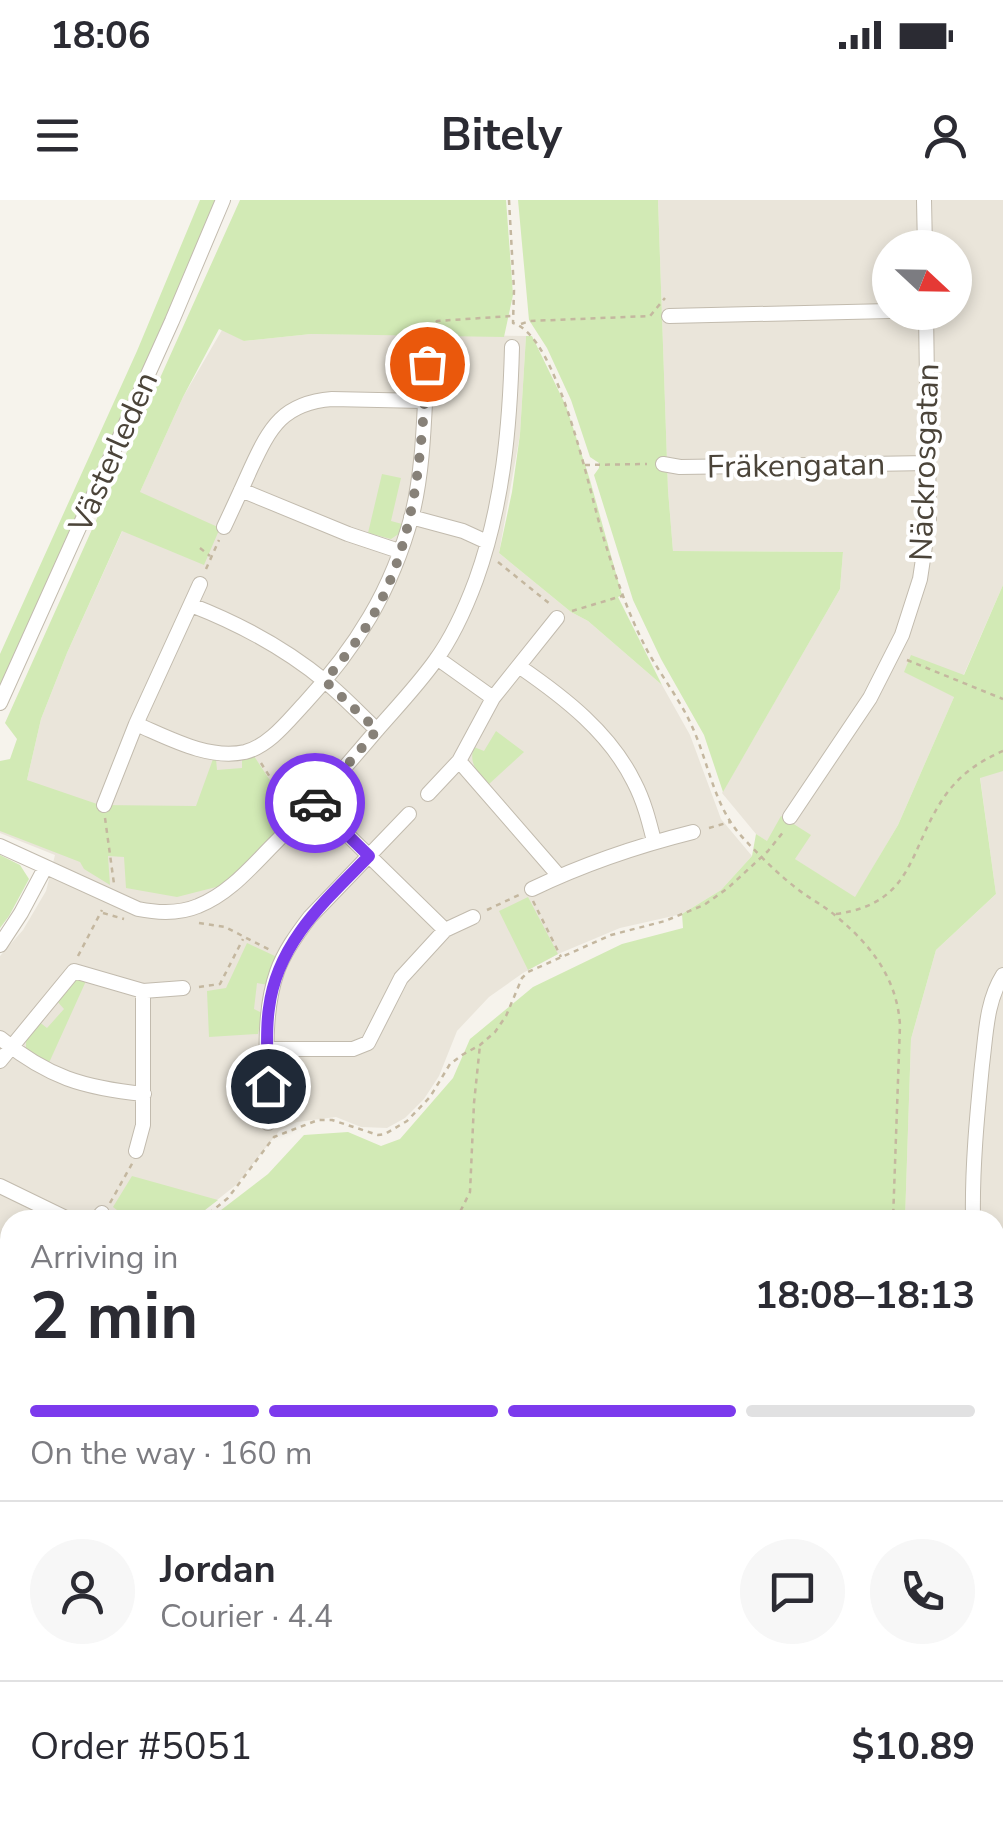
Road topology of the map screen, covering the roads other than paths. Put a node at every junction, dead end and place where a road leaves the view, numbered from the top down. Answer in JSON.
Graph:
{"nodes":[{"id":1,"x":223,"y":200,"type":"edge"},
{"id":2,"x":924,"y":200,"type":"edge"},
{"id":3,"x":925,"y":230,"type":"edge"},
{"id":4,"x":872,"y":310,"type":"edge"},
{"id":5,"x":669,"y":316,"type":"dead end"},
{"id":6,"x":926,"y":330,"type":"edge"},
{"id":7,"x":512,"y":348,"type":"dead end"},
{"id":8,"x":427,"y":364,"type":"road end"},
{"id":9,"x":424,"y":401,"type":"junction"},
{"id":10,"x":929,"y":463,"type":"junction"},
{"id":11,"x":662,"y":464,"type":"road end"},
{"id":12,"x":242,"y":490,"type":"junction"},
{"id":13,"x":411,"y":517,"type":"junction"},
{"id":14,"x":224,"y":528,"type":"road end"},
{"id":15,"x":485,"y":548,"type":"junction"},
{"id":16,"x":399,"y":551,"type":"junction"},
{"id":17,"x":200,"y":584,"type":"road end"},
{"id":18,"x":191,"y":605,"type":"junction"},
{"id":19,"x":559,"y":616,"type":"road end"},
{"id":20,"x":438,"y":658,"type":"junction"},
{"id":21,"x":520,"y":667,"type":"junction"},
{"id":22,"x":325,"y":681,"type":"junction"},
{"id":23,"x":493,"y":698,"type":"junction"},
{"id":24,"x":0,"y":703,"type":"edge"},
{"id":25,"x":136,"y":724,"type":"junction"},
{"id":26,"x":377,"y":730,"type":"junction"},
{"id":27,"x":459,"y":762,"type":"junction"},
{"id":28,"x":428,"y":794,"type":"dead end"},
{"id":29,"x":315,"y":803,"type":"junction"},
{"id":30,"x":104,"y":805,"type":"dead end"},
{"id":31,"x":409,"y":814,"type":"dead end"},
{"id":32,"x":790,"y":816,"type":"road end"},
{"id":33,"x":693,"y":832,"type":"road end"},
{"id":34,"x":654,"y":842,"type":"junction"},
{"id":35,"x":0,"y":846,"type":"edge"},
{"id":36,"x":369,"y":856,"type":"junction"},
{"id":37,"x":44,"y":868,"type":"junction"},
{"id":38,"x":559,"y":876,"type":"junction"},
{"id":39,"x":532,"y":889,"type":"dead end"},
{"id":40,"x":472,"y":917,"type":"road end"},
{"id":41,"x":445,"y":930,"type":"junction"},
{"id":42,"x":0,"y":945,"type":"edge"},
{"id":43,"x":1003,"y":976,"type":"edge"},
{"id":44,"x":183,"y":988,"type":"road end"},
{"id":45,"x":143,"y":991,"type":"junction"},
{"id":46,"x":5,"y":1042,"type":"edge"},
{"id":47,"x":268,"y":1049,"type":"junction"},
{"id":48,"x":0,"y":1061,"type":"edge"},
{"id":49,"x":144,"y":1094,"type":"junction"},
{"id":50,"x":268,"y":1123,"type":"dead end"},
{"id":51,"x":136,"y":1151,"type":"road end"},
{"id":52,"x":0,"y":1186,"type":"edge"},
{"id":53,"x":49,"y":1210,"type":"edge"},
{"id":54,"x":973,"y":1210,"type":"edge"}],
"edges":[{"from":1,"to":24,"type":"street","name":"Västerleden"},
{"from":2,"to":3,"type":"street"},
{"from":4,"to":5,"type":"street"},
{"from":6,"to":10,"type":"street","name":"Näckrosgatan"},
{"from":7,"to":15,"type":"street"},
{"from":8,"to":9,"type":"street"},
{"from":9,"to":12,"type":"street"},
{"from":9,"to":13,"type":"street"},
{"from":10,"to":11,"type":"street","name":"Fräkengatan"},
{"from":10,"to":32,"type":"street","name":"Näckrosgatan"},
{"from":12,"to":14,"type":"street"},
{"from":12,"to":16,"type":"street"},
{"from":13,"to":15,"type":"street"},
{"from":13,"to":16,"type":"street"},
{"from":15,"to":20,"type":"street"},
{"from":16,"to":22,"type":"street"},
{"from":17,"to":18,"type":"street"},
{"from":18,"to":22,"type":"street"},
{"from":18,"to":25,"type":"street"},
{"from":19,"to":21,"type":"street"},
{"from":20,"to":23,"type":"street"},
{"from":20,"to":26,"type":"street"},
{"from":21,"to":23,"type":"street"},
{"from":21,"to":34,"type":"street"},
{"from":22,"to":25,"type":"street"},
{"from":22,"to":26,"type":"street"},
{"from":23,"to":27,"type":"street"},
{"from":25,"to":30,"type":"street"},
{"from":26,"to":29,"type":"street"},
{"from":27,"to":28,"type":"street"},
{"from":27,"to":38,"type":"street"},
{"from":29,"to":36,"type":"street"},
{"from":29,"to":37,"type":"street"},
{"from":31,"to":36,"type":"street"},
{"from":33,"to":34,"type":"street"},
{"from":34,"to":38,"type":"street"},
{"from":35,"to":37,"type":"street"},
{"from":36,"to":41,"type":"street"},
{"from":36,"to":47,"type":"street"},
{"from":37,"to":42,"type":"street"},
{"from":38,"to":39,"type":"street"},
{"from":40,"to":41,"type":"street"},
{"from":41,"to":47,"type":"street"},
{"from":43,"to":54,"type":"street"},
{"from":44,"to":45,"type":"street"},
{"from":45,"to":46,"type":"street"},
{"from":45,"to":49,"type":"street"},
{"from":46,"to":48,"type":"street"},
{"from":46,"to":49,"type":"street"},
{"from":47,"to":50,"type":"street"},
{"from":49,"to":51,"type":"street"},
{"from":52,"to":53,"type":"street"}]}
